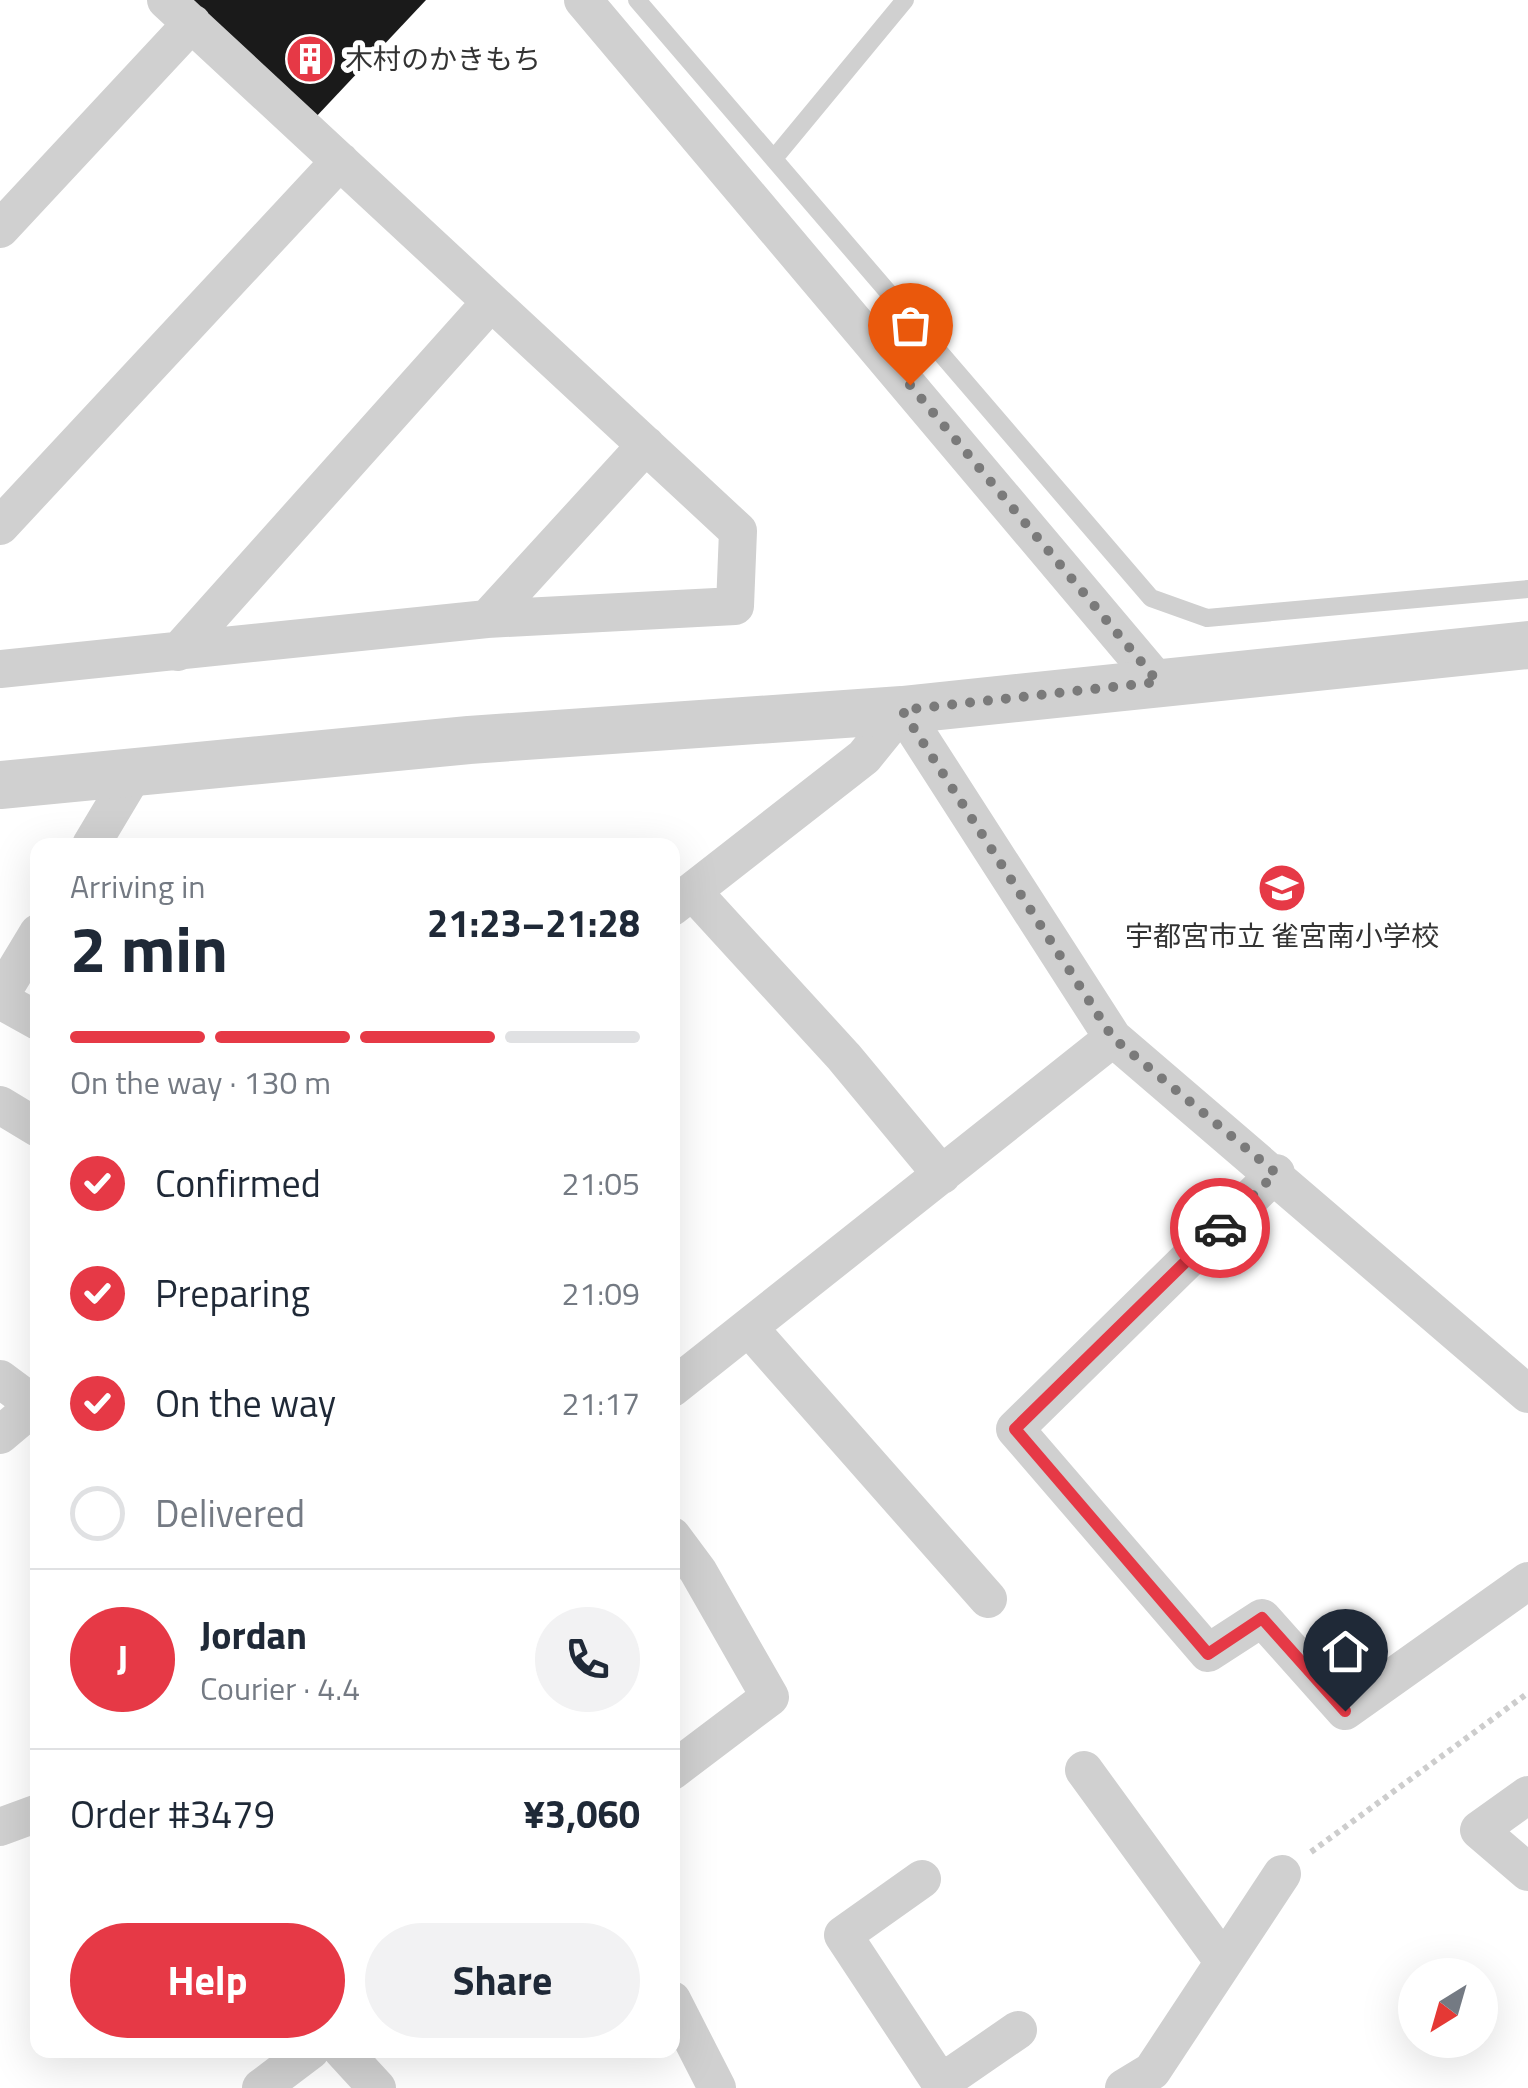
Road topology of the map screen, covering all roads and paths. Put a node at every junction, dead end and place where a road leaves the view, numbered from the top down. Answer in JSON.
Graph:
{"nodes":[{"id":1,"x":583,"y":0,"type":"edge"},
{"id":2,"x":637,"y":0,"type":"edge"},
{"id":3,"x":905,"y":0,"type":"edge"},
{"id":4,"x":179,"y":12,"type":"edge"},
{"id":5,"x":776,"y":156,"type":"junction"},
{"id":6,"x":340,"y":162,"type":"junction"},
{"id":7,"x":0,"y":229,"type":"edge"},
{"id":8,"x":492,"y":302,"type":"junction"},
{"id":9,"x":646,"y":445,"type":"junction"},
{"id":10,"x":0,"y":526,"type":"edge"},
{"id":11,"x":1528,"y":589,"type":"edge"},
{"id":12,"x":487,"y":620,"type":"junction"},
{"id":13,"x":1528,"y":644,"type":"edge"},
{"id":14,"x":178,"y":652,"type":"junction"},
{"id":15,"x":0,"y":669,"type":"edge"},
{"id":16,"x":1158,"y":682,"type":"junction"},
{"id":17,"x":902,"y":710,"type":"junction"},
{"id":18,"x":134,"y":774,"type":"junction"},
{"id":19,"x":0,"y":785,"type":"edge"},
{"id":20,"x":95,"y":838,"type":"edge"},
{"id":21,"x":683,"y":899,"type":"edge"},
{"id":22,"x":30,"y":947,"type":"edge"},
{"id":23,"x":0,"y":998,"type":"edge"},
{"id":24,"x":30,"y":1016,"type":"edge"},
{"id":25,"x":1113,"y":1038,"type":"junction"},
{"id":26,"x":0,"y":1105,"type":"edge"},
{"id":27,"x":30,"y":1123,"type":"edge"},
{"id":28,"x":1276,"y":1173,"type":"junction"},
{"id":29,"x":942,"y":1175,"type":"junction"},
{"id":30,"x":750,"y":1328,"type":"junction"},
{"id":31,"x":0,"y":1380,"type":"edge"},
{"id":32,"x":680,"y":1382,"type":"edge"},
{"id":33,"x":1528,"y":1394,"type":"edge"},
{"id":34,"x":30,"y":1400,"type":"edge"},
{"id":35,"x":30,"y":1409,"type":"edge"},
{"id":36,"x":0,"y":1435,"type":"edge"},
{"id":37,"x":680,"y":1547,"type":"edge"},
{"id":38,"x":1528,"y":1581,"type":"edge"},
{"id":39,"x":988,"y":1600,"type":"dead end"},
{"id":40,"x":1528,"y":1693,"type":"edge"},
{"id":41,"x":680,"y":1765,"type":"edge"},
{"id":42,"x":1084,"y":1770,"type":"dead end"},
{"id":43,"x":1528,"y":1795,"type":"edge"},
{"id":44,"x":30,"y":1816,"type":"edge"},
{"id":45,"x":0,"y":1827,"type":"edge"},
{"id":46,"x":1528,"y":1872,"type":"edge"},
{"id":47,"x":1282,"y":1874,"type":"joint"},
{"id":48,"x":922,"y":1878,"type":"dead end"},
{"id":49,"x":1223,"y":1961,"type":"junction"},
{"id":50,"x":680,"y":2016,"type":"edge"},
{"id":51,"x":1018,"y":2030,"type":"dead end"},
{"id":52,"x":300,"y":2058,"type":"edge"},
{"id":53,"x":350,"y":2058,"type":"edge"},
{"id":54,"x":1148,"y":2082,"type":"edge"},
{"id":55,"x":942,"y":2085,"type":"edge"},
{"id":56,"x":261,"y":2088,"type":"edge"},
{"id":57,"x":378,"y":2088,"type":"edge"},
{"id":58,"x":717,"y":2088,"type":"edge"}],
"edges":[{"from":1,"to":16,"type":"street"},
{"from":2,"to":5,"type":"lane"},
{"from":3,"to":5,"type":"lane"},
{"from":4,"to":6,"type":"street"},
{"from":4,"to":7,"type":"street"},
{"from":5,"to":11,"type":"lane"},
{"from":6,"to":8,"type":"street"},
{"from":6,"to":10,"type":"street"},
{"from":8,"to":9,"type":"street"},
{"from":8,"to":14,"type":"street"},
{"from":9,"to":12,"type":"street"},
{"from":9,"to":12,"type":"street"},
{"from":12,"to":14,"type":"street"},
{"from":13,"to":16,"type":"street"},
{"from":14,"to":15,"type":"street"},
{"from":16,"to":17,"type":"street"},
{"from":17,"to":18,"type":"street"},
{"from":17,"to":21,"type":"street"},
{"from":17,"to":25,"type":"street"},
{"from":18,"to":19,"type":"street"},
{"from":18,"to":20,"type":"street"},
{"from":21,"to":29,"type":"street"},
{"from":22,"to":23,"type":"street"},
{"from":23,"to":24,"type":"street"},
{"from":25,"to":28,"type":"street"},
{"from":25,"to":29,"type":"street"},
{"from":26,"to":27,"type":"street"},
{"from":28,"to":33,"type":"street"},
{"from":28,"to":38,"type":"street"},
{"from":29,"to":30,"type":"street"},
{"from":30,"to":32,"type":"street"},
{"from":30,"to":39,"type":"street"},
{"from":31,"to":34,"type":"street"},
{"from":35,"to":36,"type":"street"},
{"from":37,"to":41,"type":"street"},
{"from":40,"to":47,"type":"path"},
{"from":42,"to":49,"type":"street"},
{"from":43,"to":46,"type":"street"},
{"from":44,"to":45,"type":"street"},
{"from":47,"to":49,"type":"street"},
{"from":48,"to":55,"type":"street"},
{"from":49,"to":54,"type":"street"},
{"from":50,"to":58,"type":"street"},
{"from":51,"to":55,"type":"street"},
{"from":52,"to":56,"type":"street"},
{"from":53,"to":57,"type":"street"}]}
